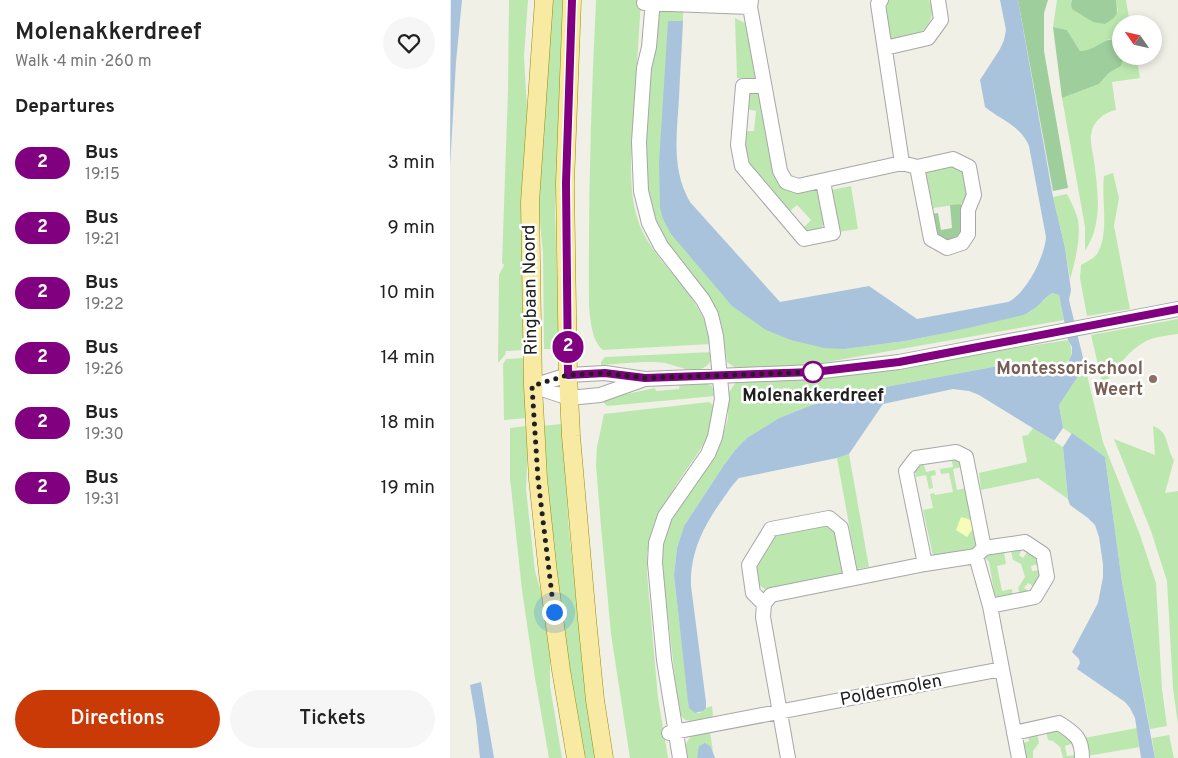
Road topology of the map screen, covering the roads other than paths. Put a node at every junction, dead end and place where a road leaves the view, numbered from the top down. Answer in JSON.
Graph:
{"nodes":[{"id":1,"x":544,"y":0,"type":"edge"},
{"id":2,"x":572,"y":0,"type":"edge"},
{"id":3,"x":881,"y":0,"type":"edge"},
{"id":4,"x":938,"y":0,"type":"edge"},
{"id":5,"x":648,"y":2,"type":"edge"},
{"id":6,"x":750,"y":3,"type":"edge"},
{"id":7,"x":885,"y":48,"type":"junction"},
{"id":8,"x":764,"y":86,"type":"junction"},
{"id":9,"x":902,"y":163,"type":"junction"},
{"id":10,"x":916,"y":167,"type":"junction"},
{"id":11,"x":823,"y":182,"type":"junction"},
{"id":12,"x":1178,"y":309,"type":"edge"},
{"id":13,"x":720,"y":374,"type":"junction"},
{"id":14,"x":568,"y":375,"type":"junction"},
{"id":15,"x":645,"y":378,"type":"junction"},
{"id":16,"x":532,"y":386,"type":"junction"},
{"id":17,"x":569,"y":398,"type":"junction"},
{"id":18,"x":980,"y":552,"type":"junction"},
{"id":19,"x":925,"y":564,"type":"junction"},
{"id":20,"x":852,"y":578,"type":"junction"},
{"id":21,"x":764,"y":604,"type":"junction"},
{"id":22,"x":990,"y":606,"type":"junction"},
{"id":23,"x":1002,"y":669,"type":"junction"},
{"id":24,"x":780,"y":713,"type":"junction"},
{"id":25,"x":673,"y":732,"type":"junction"},
{"id":26,"x":1014,"y":732,"type":"junction"},
{"id":27,"x":576,"y":758,"type":"edge"},
{"id":28,"x":604,"y":758,"type":"edge"},
{"id":29,"x":672,"y":758,"type":"edge"},
{"id":30,"x":680,"y":758,"type":"edge"},
{"id":31,"x":788,"y":758,"type":"edge"},
{"id":32,"x":1019,"y":758,"type":"edge"},
{"id":33,"x":1082,"y":758,"type":"edge"}],
"edges":[{"from":1,"to":16,"type":"main road","name":"Ringbaan Noord"},
{"from":2,"to":14,"type":"main road","name":"Ringbaan Noord"},
{"from":3,"to":7,"type":"street"},
{"from":4,"to":7,"type":"street"},
{"from":5,"to":6,"type":"street"},
{"from":5,"to":13,"type":"street"},
{"from":6,"to":8,"type":"street"},
{"from":7,"to":9,"type":"street"},
{"from":8,"to":11,"type":"street"},
{"from":8,"to":11,"type":"street"},
{"from":9,"to":10,"type":"street"},
{"from":9,"to":11,"type":"street"},
{"from":10,"to":10,"type":"street"},
{"from":12,"to":13,"type":"street"},
{"from":13,"to":15,"type":"street"},
{"from":13,"to":25,"type":"street"},
{"from":14,"to":15,"type":"street"},
{"from":14,"to":16,"type":"street"},
{"from":14,"to":17,"type":"main road","name":"Ringbaan Noord"},
{"from":15,"to":17,"type":"street"},
{"from":16,"to":17,"type":"street"},
{"from":16,"to":27,"type":"main road","name":"Ringbaan Noord"},
{"from":17,"to":28,"type":"main road","name":"Ringbaan Noord"},
{"from":18,"to":19,"type":"street"},
{"from":18,"to":19,"type":"street"},
{"from":18,"to":22,"type":"street"},
{"from":18,"to":22,"type":"street"},
{"from":19,"to":20,"type":"street"},
{"from":20,"to":21,"type":"street"},
{"from":20,"to":21,"type":"street"},
{"from":21,"to":24,"type":"street"},
{"from":22,"to":23,"type":"street"},
{"from":23,"to":24,"type":"street","name":"Poldermolen"},
{"from":23,"to":26,"type":"street"},
{"from":24,"to":25,"type":"street","name":"Poldermolen"},
{"from":24,"to":31,"type":"street"},
{"from":25,"to":29,"type":"street"},
{"from":25,"to":30,"type":"street"},
{"from":26,"to":32,"type":"street"},
{"from":26,"to":33,"type":"street"}]}
